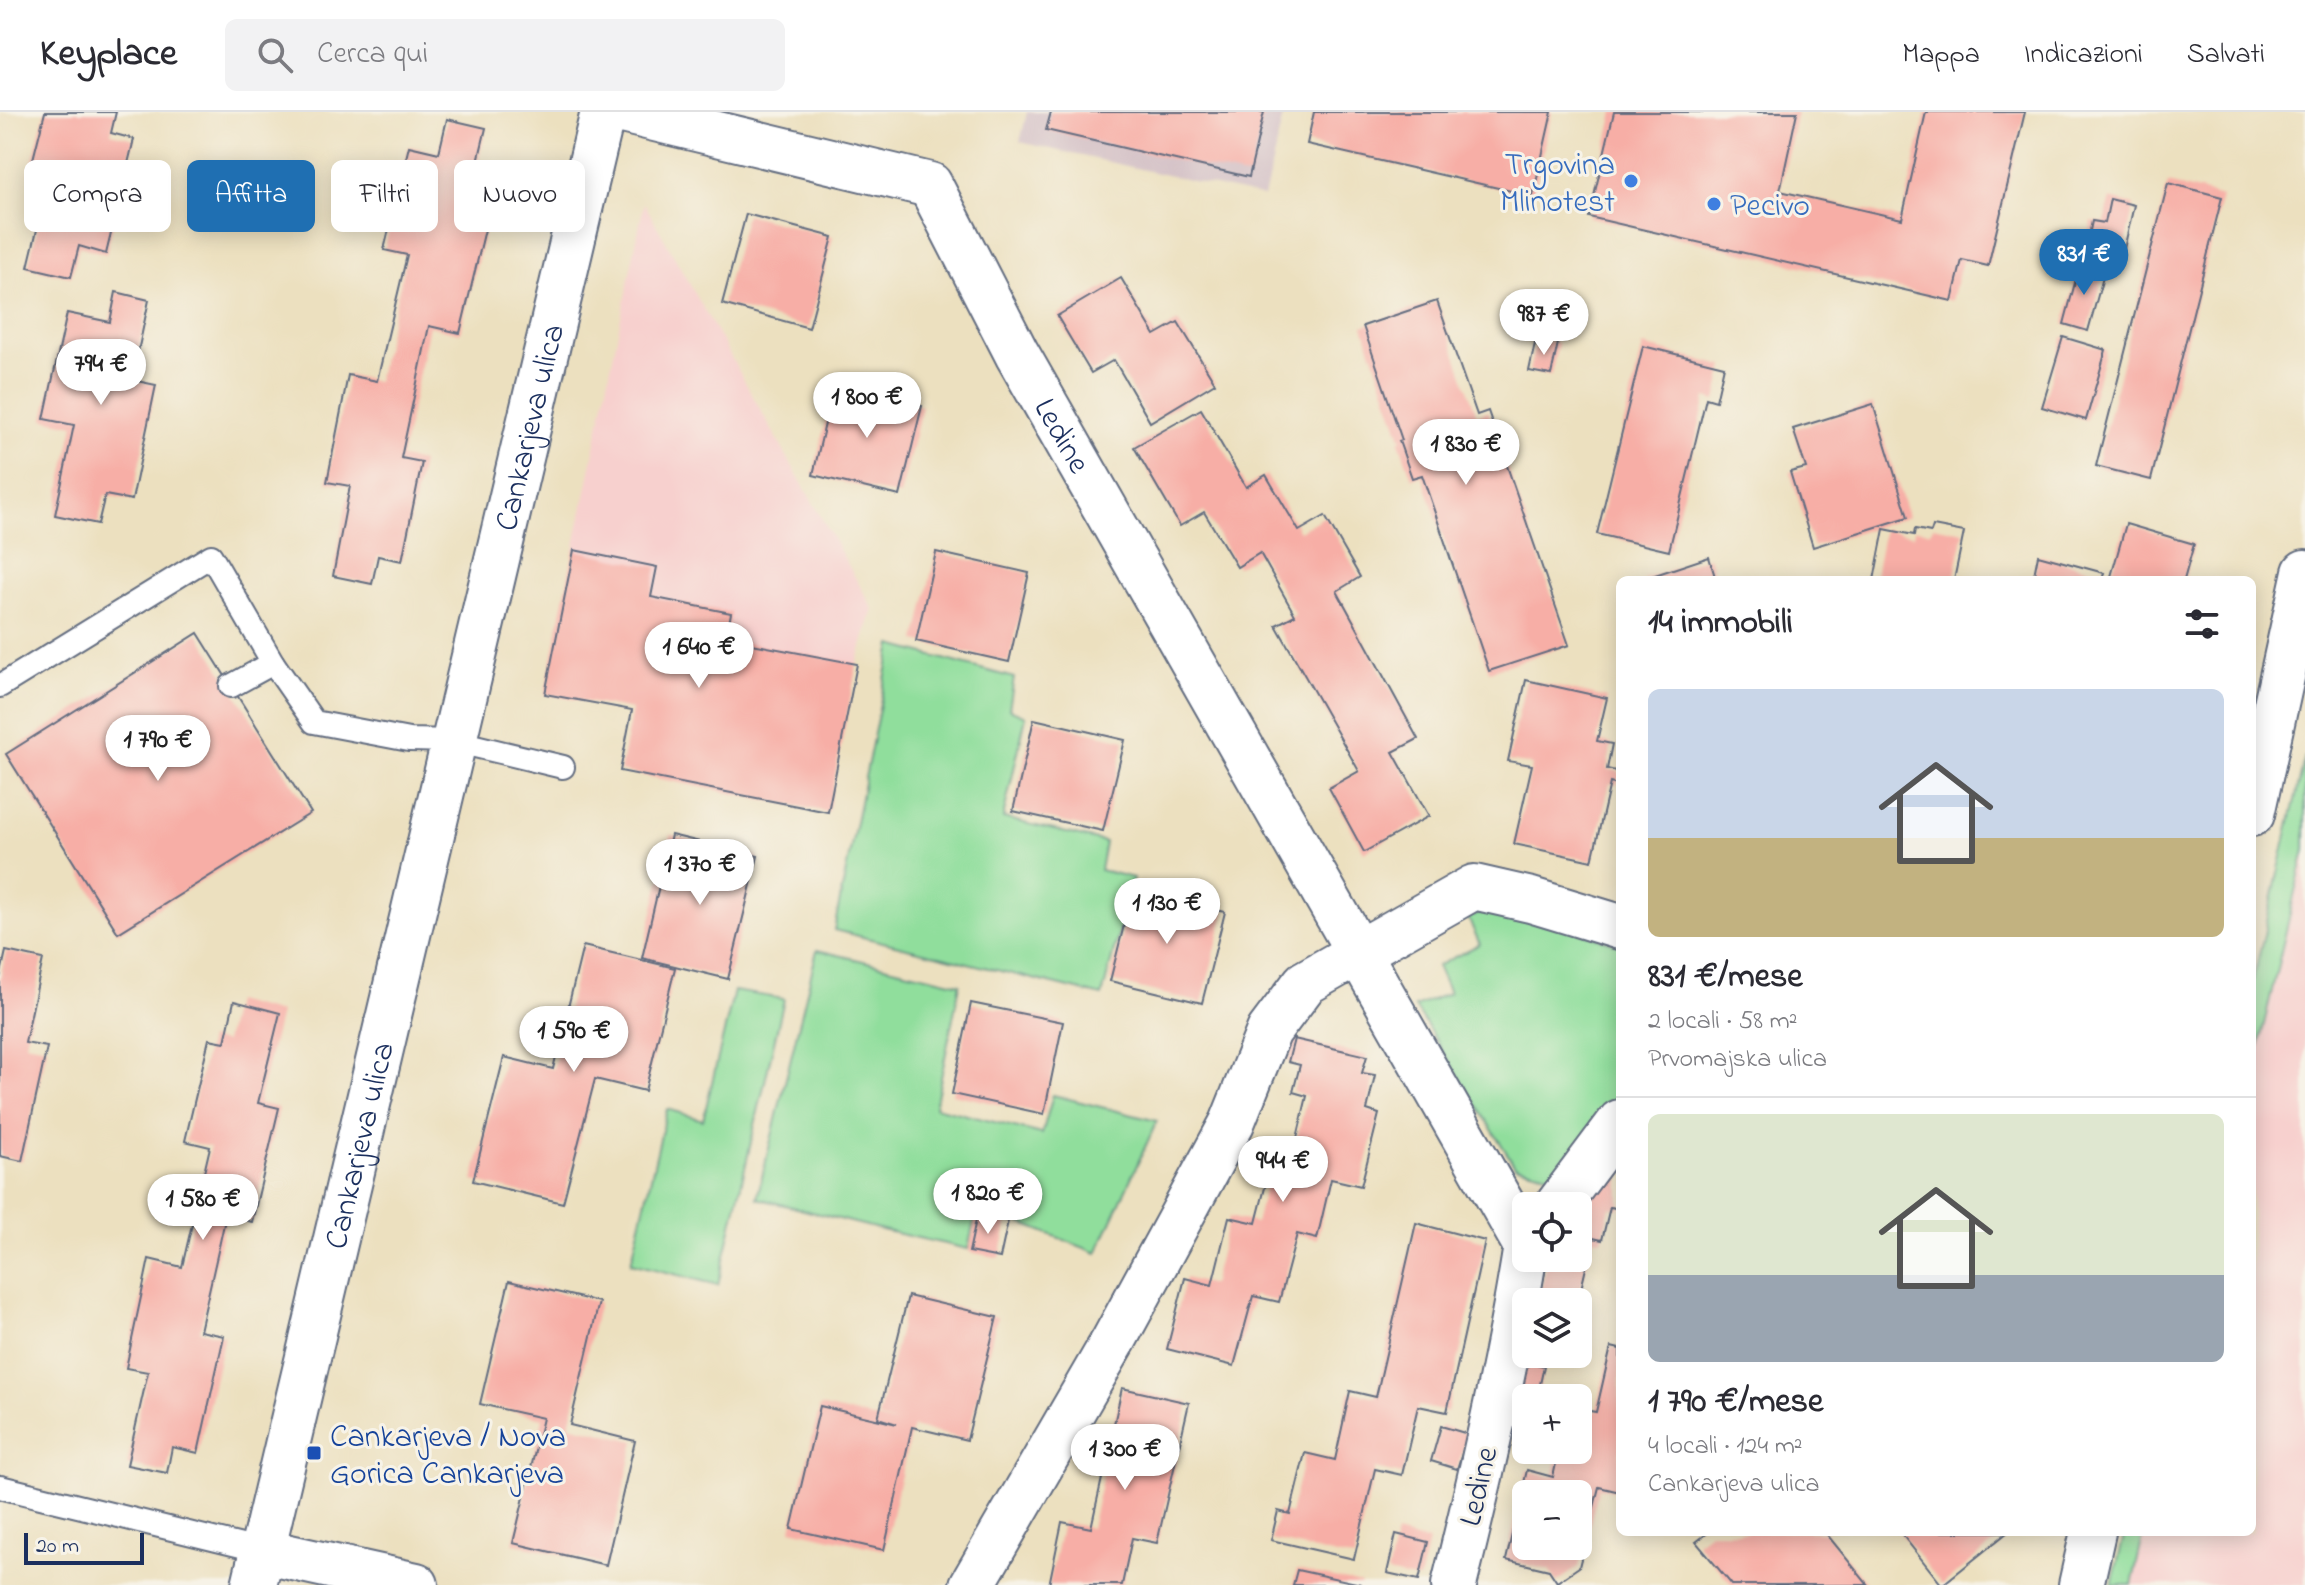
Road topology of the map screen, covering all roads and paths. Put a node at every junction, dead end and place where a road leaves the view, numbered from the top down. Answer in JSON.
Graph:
{"nodes":[{"id":1,"x":603,"y":112,"type":"edge"},
{"id":2,"x":626,"y":112,"type":"edge"},
{"id":3,"x":2305,"y":572,"type":"edge"},
{"id":4,"x":273,"y":663,"type":"junction"},
{"id":5,"x":0,"y":686,"type":"edge"},
{"id":6,"x":231,"y":686,"type":"dead end"},
{"id":7,"x":454,"y":741,"type":"junction"},
{"id":8,"x":563,"y":767,"type":"dead end"},
{"id":9,"x":2256,"y":796,"type":"edge"},
{"id":10,"x":1616,"y":926,"type":"edge"},
{"id":11,"x":1357,"y":953,"type":"junction"},
{"id":12,"x":1616,"y":1127,"type":"edge"},
{"id":13,"x":1568,"y":1192,"type":"edge"},
{"id":14,"x":1512,"y":1222,"type":"edge"},
{"id":15,"x":1522,"y":1272,"type":"edge"},
{"id":16,"x":0,"y":1487,"type":"edge"},
{"id":17,"x":2092,"y":1536,"type":"edge"},
{"id":18,"x":258,"y":1568,"type":"edge"},
{"id":19,"x":416,"y":1585,"type":"edge"},
{"id":20,"x":972,"y":1585,"type":"edge"},
{"id":21,"x":1454,"y":1585,"type":"edge"},
{"id":22,"x":2081,"y":1585,"type":"edge"}],
"edges":[{"from":1,"to":7,"type":"street","name":"Cankarjeva ulica"},
{"from":2,"to":11,"type":"street","name":"Ledine"},
{"from":3,"to":9,"type":"street"},
{"from":4,"to":5,"type":"lane"},
{"from":4,"to":6,"type":"lane"},
{"from":4,"to":7,"type":"lane"},
{"from":7,"to":8,"type":"lane"},
{"from":7,"to":18,"type":"street","name":"Cankarjeva ulica"},
{"from":10,"to":11,"type":"street"},
{"from":11,"to":14,"type":"street","name":"Ledine"},
{"from":11,"to":20,"type":"street"},
{"from":12,"to":13,"type":"street"},
{"from":15,"to":21,"type":"street","name":"Ledine"},
{"from":16,"to":18,"type":"lane"},
{"from":17,"to":22,"type":"street"},
{"from":18,"to":19,"type":"street"}]}
